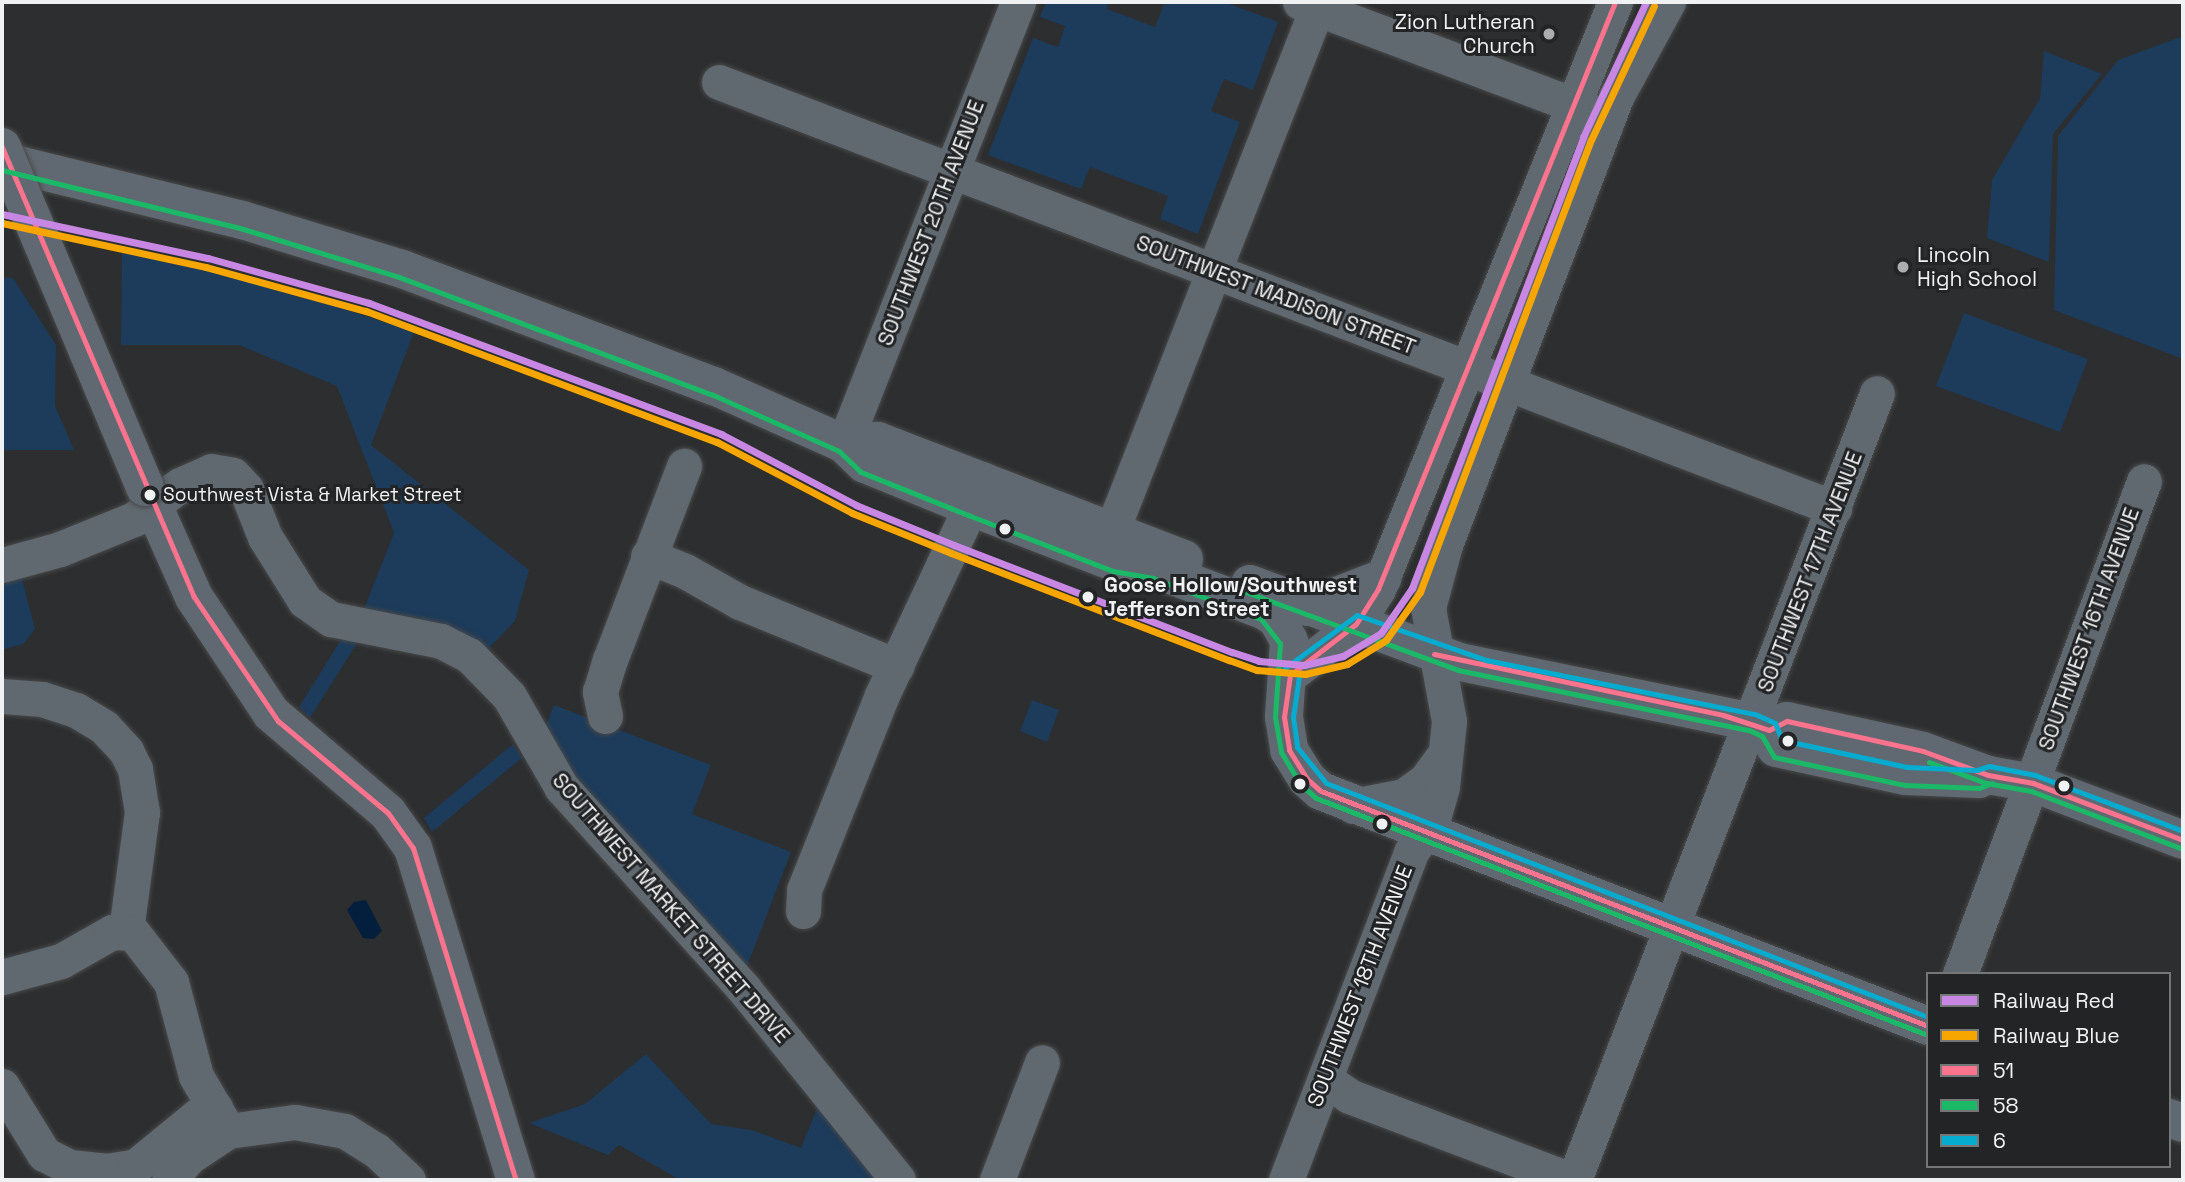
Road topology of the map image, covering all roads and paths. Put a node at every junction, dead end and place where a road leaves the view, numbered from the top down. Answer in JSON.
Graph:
{"nodes":[{"id":1,"x":1018,"y":2,"type":"edge"},
{"id":2,"x":1615,"y":2,"type":"edge"},
{"id":3,"x":1668,"y":2,"type":"edge"},
{"id":4,"x":1308,"y":5,"type":"edge"},
{"id":5,"x":719,"y":82,"type":"dead end"},
{"id":6,"x":1571,"y":104,"type":"junction"},
{"id":7,"x":1608,"y":118,"type":"junction"},
{"id":8,"x":2,"y":147,"type":"edge"},
{"id":9,"x":2,"y":161,"type":"edge"},
{"id":10,"x":951,"y":169,"type":"junction"},
{"id":11,"x":1214,"y":271,"type":"junction"},
{"id":12,"x":1466,"y":369,"type":"junction"},
{"id":13,"x":1504,"y":384,"type":"junction"},
{"id":14,"x":1877,"y":393,"type":"dead end"},
{"id":15,"x":844,"y":444,"type":"junction"},
{"id":16,"x":684,"y":466,"type":"dead end"},
{"id":17,"x":2144,"y":481,"type":"dead end"},
{"id":18,"x":977,"y":494,"type":"junction"},
{"id":19,"x":149,"y":498,"type":"junction"},
{"id":20,"x":1834,"y":508,"type":"junction"},
{"id":21,"x":1112,"y":530,"type":"junction"},
{"id":22,"x":648,"y":556,"type":"junction"},
{"id":23,"x":2,"y":565,"type":"edge"},
{"id":24,"x":1383,"y":578,"type":"junction"},
{"id":25,"x":1309,"y":607,"type":"junction"},
{"id":26,"x":1356,"y":624,"type":"junction"},
{"id":27,"x":1434,"y":653,"type":"junction"},
{"id":28,"x":896,"y":666,"type":"junction"},
{"id":29,"x":1290,"y":676,"type":"junction"},
{"id":30,"x":2,"y":696,"type":"edge"},
{"id":31,"x":605,"y":716,"type":"dead end"},
{"id":32,"x":1761,"y":726,"type":"junction"},
{"id":33,"x":1445,"y":753,"type":"junction"},
{"id":34,"x":2033,"y":783,"type":"junction"},
{"id":35,"x":1353,"y":806,"type":"junction"},
{"id":36,"x":1424,"y":834,"type":"junction"},
{"id":37,"x":2183,"y":840,"type":"edge"},
{"id":38,"x":803,"y":911,"type":"dead end"},
{"id":39,"x":1669,"y":927,"type":"junction"},
{"id":40,"x":126,"y":930,"type":"junction"},
{"id":41,"x":1961,"y":972,"type":"edge"},
{"id":42,"x":2,"y":977,"type":"edge"},
{"id":43,"x":1926,"y":1025,"type":"edge"},
{"id":44,"x":1042,"y":1062,"type":"dead end"},
{"id":45,"x":1325,"y":1079,"type":"junction"},
{"id":46,"x":2,"y":1086,"type":"edge"},
{"id":47,"x":221,"y":1119,"type":"junction"},
{"id":48,"x":169,"y":1180,"type":"edge"},
{"id":49,"x":408,"y":1180,"type":"edge"},
{"id":50,"x":516,"y":1180,"type":"edge"},
{"id":51,"x":898,"y":1180,"type":"edge"},
{"id":52,"x":997,"y":1180,"type":"edge"},
{"id":53,"x":1286,"y":1180,"type":"edge"},
{"id":54,"x":1572,"y":1180,"type":"edge"}],
"edges":[{"from":1,"to":10,"type":"street","name":"SOUTHWEST 20TH AVENUE"},
{"from":2,"to":6,"type":"street"},
{"from":3,"to":7,"type":"street","name":"SOUTHWEST 18TH AVENUE"},
{"from":4,"to":6,"type":"street"},
{"from":4,"to":11,"type":"street"},
{"from":5,"to":10,"type":"street","name":"SOUTHWEST MADISON STREET"},
{"from":6,"to":7,"type":"street"},
{"from":6,"to":12,"type":"street"},
{"from":7,"to":13,"type":"street","name":"SOUTHWEST 18TH AVENUE"},
{"from":8,"to":19,"type":"main road","bridge":true},
{"from":9,"to":15,"type":"main road"},
{"from":10,"to":11,"type":"street","name":"SOUTHWEST MADISON STREET"},
{"from":10,"to":15,"type":"street","name":"SOUTHWEST 20TH AVENUE"},
{"from":11,"to":12,"type":"street","name":"SOUTHWEST MADISON STREET"},
{"from":11,"to":21,"type":"street"},
{"from":12,"to":13,"type":"street","name":"SOUTHWEST MADISON STREET"},
{"from":12,"to":24,"type":"street"},
{"from":13,"to":20,"type":"street","name":"SOUTHWEST MADISON STREET"},
{"from":13,"to":27,"type":"street","name":"SOUTHWEST 18TH AVENUE"},
{"from":14,"to":20,"type":"street","name":"SOUTHWEST 17TH AVENUE"},
{"from":15,"to":18,"type":"main road"},
{"from":16,"to":22,"type":"street"},
{"from":17,"to":34,"type":"street","name":"SOUTHWEST 16TH AVENUE"},
{"from":18,"to":21,"type":"main road"},
{"from":18,"to":28,"type":"street"},
{"from":18,"to":29,"type":"main road"},
{"from":19,"to":23,"type":"street","name":"SOUTHWEST MARKET STREET DRIVE"},
{"from":19,"to":50,"type":"main road"},
{"from":19,"to":51,"type":"street","name":"SOUTHWEST MARKET STREET DRIVE"},
{"from":20,"to":32,"type":"street","name":"SOUTHWEST 17TH AVENUE"},
{"from":21,"to":25,"type":"main road"},
{"from":22,"to":28,"type":"street"},
{"from":22,"to":31,"type":"street"},
{"from":24,"to":25,"type":"main road"},
{"from":24,"to":26,"type":"street"},
{"from":25,"to":26,"type":"main road"},
{"from":26,"to":27,"type":"main road"},
{"from":26,"to":29,"type":"street"},
{"from":27,"to":32,"type":"main road"},
{"from":27,"to":33,"type":"street","name":"SOUTHWEST 18TH AVENUE"},
{"from":28,"to":38,"type":"street"},
{"from":29,"to":35,"type":"main road"},
{"from":30,"to":40,"type":"street"},
{"from":32,"to":34,"type":"main road"},
{"from":32,"to":39,"type":"street","name":"SOUTHWEST 17TH AVENUE"},
{"from":33,"to":35,"type":"street"},
{"from":33,"to":36,"type":"street","name":"SOUTHWEST 18TH AVENUE"},
{"from":34,"to":37,"type":"main road"},
{"from":34,"to":41,"type":"street","name":"SOUTHWEST 16TH AVENUE"},
{"from":35,"to":36,"type":"main road"},
{"from":36,"to":39,"type":"main road"},
{"from":36,"to":45,"type":"street","name":"SOUTHWEST 18TH AVENUE"},
{"from":39,"to":43,"type":"main road"},
{"from":39,"to":54,"type":"street","name":"SOUTHWEST 17TH AVENUE"},
{"from":40,"to":42,"type":"street"},
{"from":40,"to":47,"type":"street"},
{"from":44,"to":52,"type":"street"},
{"from":45,"to":53,"type":"street","name":"SOUTHWEST 18TH AVENUE"},
{"from":45,"to":54,"type":"street"},
{"from":46,"to":47,"type":"street"},
{"from":47,"to":48,"type":"street"},
{"from":47,"to":49,"type":"street"}]}
